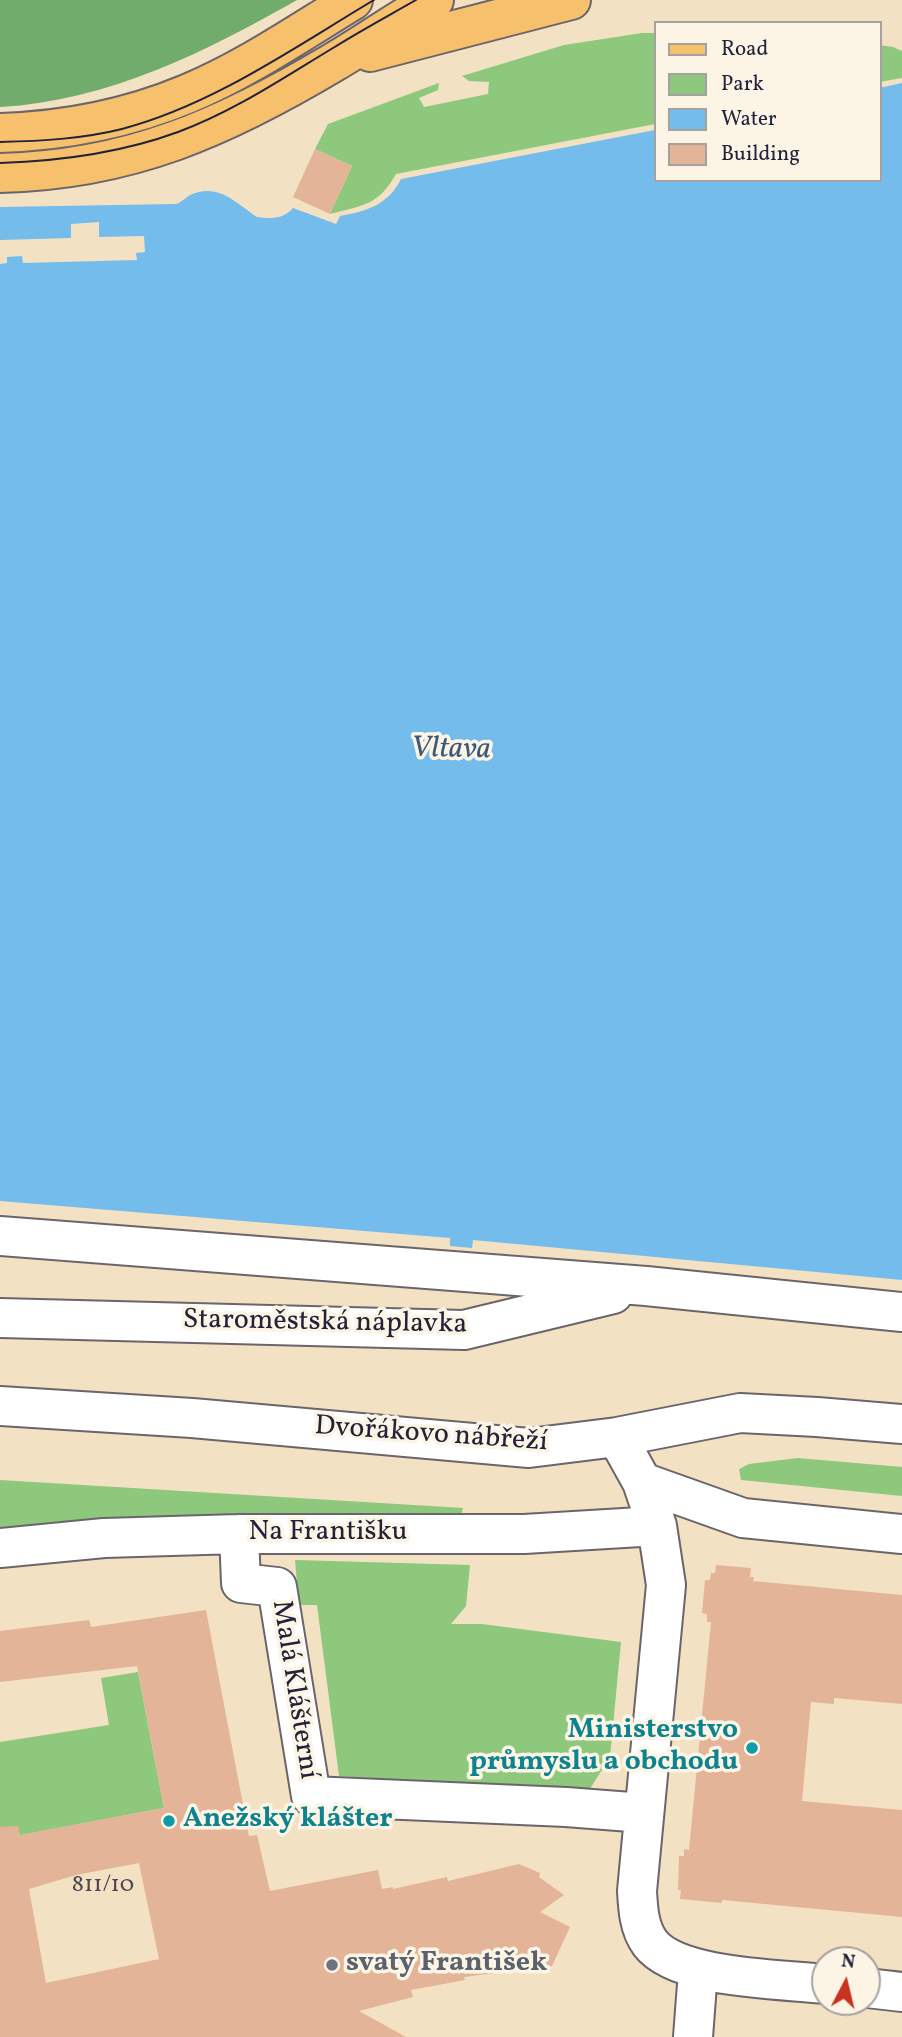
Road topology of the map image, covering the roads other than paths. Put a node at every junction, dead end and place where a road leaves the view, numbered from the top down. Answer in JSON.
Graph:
{"nodes":[{"id":1,"x":353,"y":0,"type":"edge"},
{"id":2,"x":434,"y":0,"type":"edge"},
{"id":3,"x":571,"y":0,"type":"edge"},
{"id":4,"x":338,"y":60,"type":"junction"},
{"id":5,"x":0,"y":133,"type":"edge"},
{"id":6,"x":0,"y":173,"type":"edge"},
{"id":7,"x":0,"y":1236,"type":"edge"},
{"id":8,"x":646,"y":1286,"type":"junction"},
{"id":9,"x":902,"y":1312,"type":"edge"},
{"id":10,"x":0,"y":1318,"type":"edge"},
{"id":11,"x":0,"y":1406,"type":"edge"},
{"id":12,"x":694,"y":1422,"type":"junction"},
{"id":13,"x":902,"y":1424,"type":"edge"},
{"id":14,"x":617,"y":1437,"type":"junction"},
{"id":15,"x":642,"y":1482,"type":"junction"},
{"id":16,"x":657,"y":1526,"type":"junction"},
{"id":17,"x":239,"y":1534,"type":"junction"},
{"id":18,"x":902,"y":1534,"type":"edge"},
{"id":19,"x":0,"y":1548,"type":"edge"},
{"id":20,"x":644,"y":1813,"type":"junction"},
{"id":21,"x":698,"y":1971,"type":"junction"},
{"id":22,"x":811,"y":1983,"type":"edge"},
{"id":23,"x":881,"y":1990,"type":"edge"},
{"id":24,"x":902,"y":1992,"type":"edge"},
{"id":25,"x":693,"y":2037,"type":"edge"}],
"edges":[{"from":1,"to":5,"type":"main road"},
{"from":2,"to":4,"type":"main road"},
{"from":3,"to":4,"type":"main road"},
{"from":4,"to":6,"type":"main road"},
{"from":7,"to":8,"type":"street","name":"Staroměstská náplavka"},
{"from":8,"to":9,"type":"street","name":"Staroměstská náplavka"},
{"from":8,"to":10,"type":"street","name":"Staroměstská náplavka"},
{"from":11,"to":14,"type":"street","name":"Dvořákovo nábřeží"},
{"from":12,"to":13,"type":"street","name":"Dvořákovo nábřeží"},
{"from":12,"to":14,"type":"street","name":"Dvořákovo nábřeží"},
{"from":12,"to":15,"type":"street"},
{"from":14,"to":15,"type":"street"},
{"from":15,"to":16,"type":"street"},
{"from":15,"to":18,"type":"street"},
{"from":16,"to":17,"type":"street","name":"Na Františku"},
{"from":16,"to":20,"type":"street"},
{"from":17,"to":19,"type":"street","name":"Na Františku"},
{"from":17,"to":20,"type":"street","name":"Malá Klášterní"},
{"from":20,"to":21,"type":"street"},
{"from":21,"to":22,"type":"street"},
{"from":21,"to":25,"type":"street"},
{"from":23,"to":24,"type":"street"}]}
